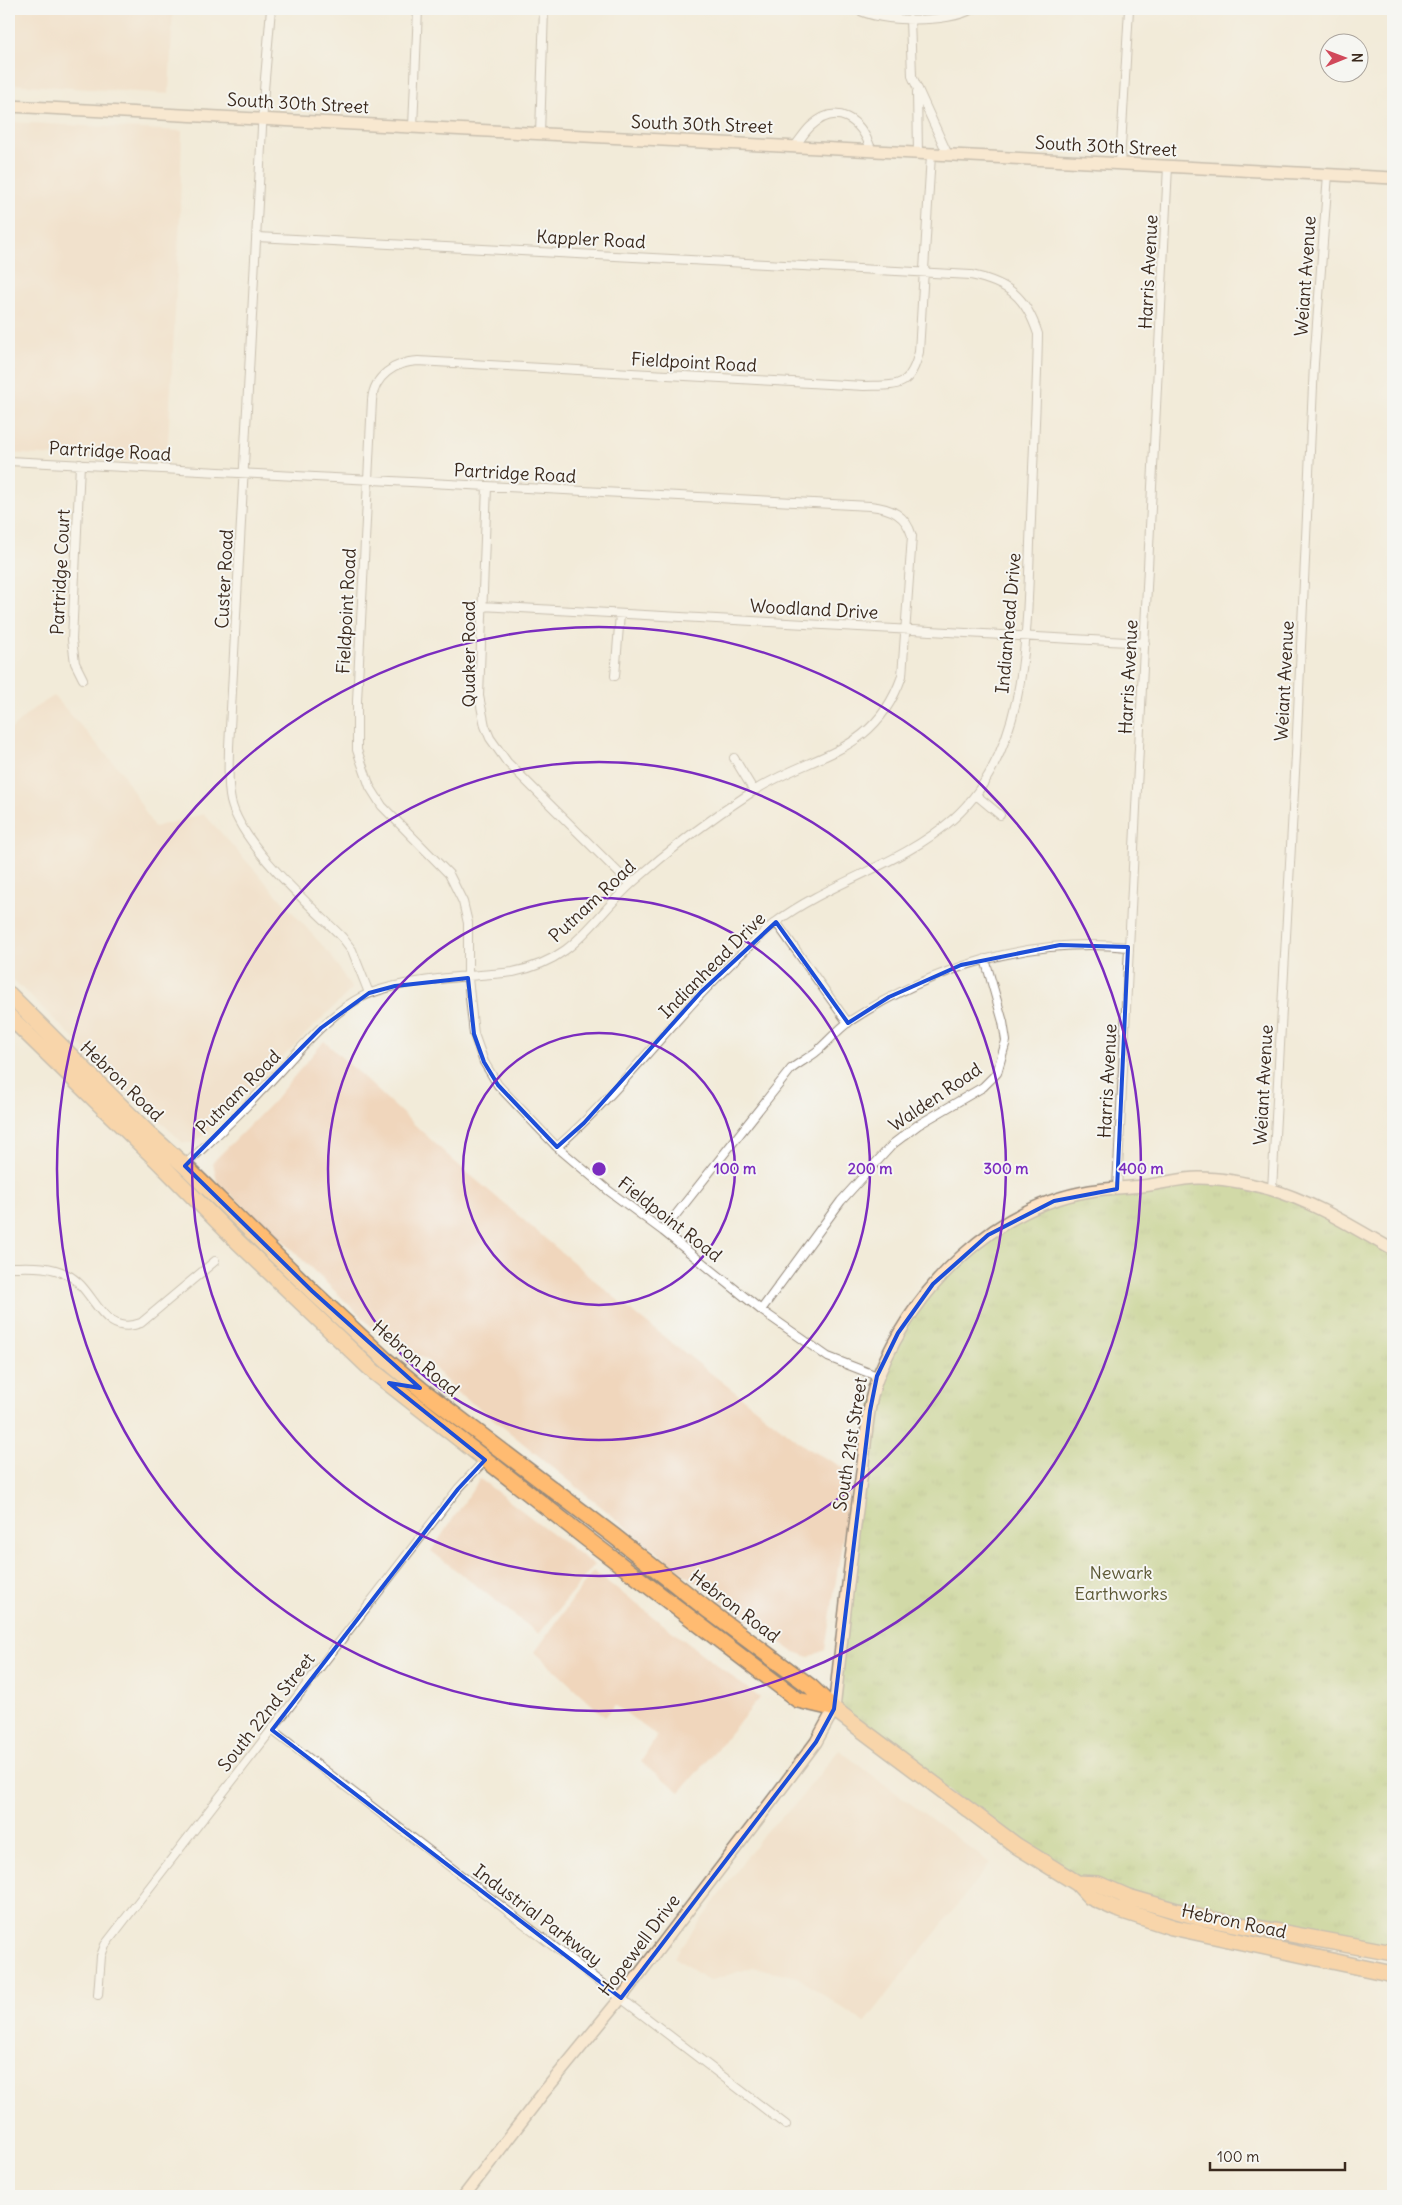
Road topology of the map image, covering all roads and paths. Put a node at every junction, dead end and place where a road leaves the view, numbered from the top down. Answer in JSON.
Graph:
{"nodes":[{"id":1,"x":271,"y":9,"type":"edge"},
{"id":2,"x":418,"y":9,"type":"edge"},
{"id":3,"x":544,"y":9,"type":"edge"},
{"id":4,"x":857,"y":9,"type":"edge"},
{"id":5,"x":972,"y":9,"type":"edge"},
{"id":6,"x":1128,"y":9,"type":"edge"},
{"id":7,"x":910,"y":19,"type":"junction"},
{"id":8,"x":917,"y":90,"type":"junction"},
{"id":9,"x":9,"y":106,"type":"edge"},
{"id":10,"x":263,"y":118,"type":"junction"},
{"id":11,"x":413,"y":127,"type":"junction"},
{"id":12,"x":540,"y":134,"type":"junction"},
{"id":13,"x":795,"y":146,"type":"junction"},
{"id":14,"x":871,"y":149,"type":"junction"},
{"id":15,"x":918,"y":153,"type":"junction"},
{"id":16,"x":931,"y":155,"type":"junction"},
{"id":17,"x":948,"y":155,"type":"junction"},
{"id":18,"x":1120,"y":164,"type":"junction"},
{"id":19,"x":1168,"y":166,"type":"junction"},
{"id":20,"x":1328,"y":174,"type":"junction"},
{"id":21,"x":1393,"y":178,"type":"edge"},
{"id":22,"x":257,"y":237,"type":"junction"},
{"id":23,"x":924,"y":272,"type":"junction"},
{"id":24,"x":9,"y":461,"type":"edge"},
{"id":25,"x":80,"y":464,"type":"junction"},
{"id":26,"x":244,"y":473,"type":"junction"},
{"id":27,"x":369,"y":480,"type":"junction"},
{"id":28,"x":487,"y":486,"type":"junction"},
{"id":29,"x":482,"y":606,"type":"junction"},
{"id":30,"x":620,"y":614,"type":"junction"},
{"id":31,"x":905,"y":629,"type":"junction"},
{"id":32,"x":1026,"y":636,"type":"junction"},
{"id":33,"x":1145,"y":643,"type":"junction"},
{"id":34,"x":615,"y":676,"type":"dead end"},
{"id":35,"x":83,"y":679,"type":"dead end"},
{"id":36,"x":734,"y":758,"type":"dead end"},
{"id":37,"x":754,"y":791,"type":"junction"},
{"id":38,"x":976,"y":796,"type":"junction"},
{"id":39,"x":1000,"y":815,"type":"dead end"},
{"id":40,"x":630,"y":884,"type":"junction"},
{"id":41,"x":776,"y":922,"type":"junction"},
{"id":42,"x":1128,"y":946,"type":"junction"},
{"id":43,"x":985,"y":959,"type":"junction"},
{"id":44,"x":468,"y":978,"type":"junction"},
{"id":45,"x":369,"y":993,"type":"junction"},
{"id":46,"x":9,"y":994,"type":"edge"},
{"id":47,"x":9,"y":1016,"type":"edge"},
{"id":48,"x":848,"y":1023,"type":"junction"},
{"id":49,"x":557,"y":1147,"type":"junction"},
{"id":50,"x":185,"y":1166,"type":"junction"},
{"id":51,"x":173,"y":1178,"type":"junction"},
{"id":52,"x":1116,"y":1189,"type":"junction"},
{"id":53,"x":1272,"y":1190,"type":"junction"},
{"id":54,"x":663,"y":1231,"type":"junction"},
{"id":55,"x":1393,"y":1250,"type":"edge"},
{"id":56,"x":215,"y":1260,"type":"dead end"},
{"id":57,"x":9,"y":1267,"type":"edge"},
{"id":58,"x":761,"y":1310,"type":"junction"},
{"id":59,"x":878,"y":1376,"type":"junction"},
{"id":60,"x":388,"y":1383,"type":"junction"},
{"id":61,"x":491,"y":1441,"type":"junction"},
{"id":62,"x":485,"y":1460,"type":"junction"},
{"id":63,"x":568,"y":1502,"type":"junction"},
{"id":64,"x":834,"y":1709,"type":"junction"},
{"id":65,"x":272,"y":1730,"type":"junction"},
{"id":66,"x":1078,"y":1883,"type":"junction"},
{"id":67,"x":1393,"y":1953,"type":"edge"},
{"id":68,"x":1393,"y":1974,"type":"edge"},
{"id":69,"x":98,"y":1994,"type":"dead end"},
{"id":70,"x":621,"y":1998,"type":"junction"},
{"id":71,"x":786,"y":2125,"type":"dead end"},
{"id":72,"x":464,"y":2196,"type":"edge"}],
"edges":[{"from":1,"to":10,"type":"street","name":"Custer Road"},
{"from":2,"to":11,"type":"street"},
{"from":3,"to":12,"type":"street"},
{"from":4,"to":7,"type":"street"},
{"from":5,"to":7,"type":"street"},
{"from":6,"to":18,"type":"street"},
{"from":7,"to":8,"type":"street"},
{"from":8,"to":15,"type":"street"},
{"from":8,"to":17,"type":"street"},
{"from":9,"to":10,"type":"main road","name":"South 30th Street"},
{"from":10,"to":11,"type":"main road","name":"South 30th Street"},
{"from":10,"to":22,"type":"street","name":"Custer Road"},
{"from":11,"to":12,"type":"main road","name":"South 30th Street"},
{"from":12,"to":13,"type":"main road","name":"South 30th Street"},
{"from":13,"to":14,"type":"main road","name":"South 30th Street"},
{"from":13,"to":14,"type":"street"},
{"from":14,"to":15,"type":"main road","name":"South 30th Street"},
{"from":15,"to":16,"type":"main road","name":"South 30th Street"},
{"from":16,"to":17,"type":"main road","name":"South 30th Street"},
{"from":16,"to":23,"type":"street","name":"Fieldpoint Road"},
{"from":17,"to":18,"type":"main road","name":"South 30th Street"},
{"from":18,"to":19,"type":"main road","name":"South 30th Street"},
{"from":19,"to":20,"type":"main road","name":"South 30th Street"},
{"from":19,"to":33,"type":"street","name":"Harris Avenue"},
{"from":20,"to":21,"type":"main road","name":"South 30th Street"},
{"from":20,"to":53,"type":"street","name":"Weiant Avenue"},
{"from":22,"to":23,"type":"street","name":"Kappler Road"},
{"from":22,"to":26,"type":"street","name":"Custer Road"},
{"from":23,"to":27,"type":"street","name":"Fieldpoint Road"},
{"from":23,"to":32,"type":"street","name":"Indianhead Drive"},
{"from":24,"to":25,"type":"street","name":"Partridge Road"},
{"from":25,"to":26,"type":"street","name":"Partridge Road"},
{"from":25,"to":35,"type":"street","name":"Partridge Court"},
{"from":26,"to":27,"type":"street","name":"Partridge Road"},
{"from":26,"to":45,"type":"street","name":"Custer Road"},
{"from":27,"to":28,"type":"street","name":"Partridge Road"},
{"from":27,"to":44,"type":"street","name":"Fieldpoint Road"},
{"from":28,"to":29,"type":"street","name":"Quaker Road"},
{"from":28,"to":31,"type":"street","name":"Partridge Road"},
{"from":29,"to":30,"type":"street","name":"Woodland Drive"},
{"from":29,"to":40,"type":"street","name":"Quaker Road"},
{"from":30,"to":31,"type":"street","name":"Woodland Drive"},
{"from":30,"to":34,"type":"street"},
{"from":31,"to":32,"type":"street","name":"Woodland Drive"},
{"from":31,"to":37,"type":"street","name":"Putnam Road"},
{"from":32,"to":33,"type":"street","name":"Woodland Drive"},
{"from":32,"to":38,"type":"street","name":"Indianhead Drive"},
{"from":33,"to":42,"type":"street","name":"Harris Avenue"},
{"from":36,"to":37,"type":"street"},
{"from":37,"to":40,"type":"street","name":"Putnam Road"},
{"from":38,"to":39,"type":"street"},
{"from":38,"to":41,"type":"street","name":"Indianhead Drive"},
{"from":40,"to":44,"type":"street","name":"Putnam Road"},
{"from":41,"to":48,"type":"street"},
{"from":41,"to":49,"type":"street","name":"Indianhead Drive"},
{"from":42,"to":43,"type":"street"},
{"from":42,"to":52,"type":"street","name":"Harris Avenue"},
{"from":43,"to":48,"type":"street"},
{"from":43,"to":58,"type":"street","name":"Walden Road"},
{"from":44,"to":45,"type":"street","name":"Putnam Road"},
{"from":44,"to":49,"type":"street","name":"Fieldpoint Road"},
{"from":45,"to":50,"type":"street","name":"Putnam Road"},
{"from":46,"to":50,"type":"highway","name":"Hebron Road"},
{"from":47,"to":51,"type":"highway","name":"Hebron Road"},
{"from":48,"to":54,"type":"street"},
{"from":49,"to":54,"type":"street","name":"Fieldpoint Road"},
{"from":50,"to":51,"type":"street","name":"Putnam Road"},
{"from":50,"to":61,"type":"highway","name":"Hebron Road"},
{"from":51,"to":60,"type":"highway","name":"Hebron Road"},
{"from":52,"to":53,"type":"main road","name":"South 21st Street"},
{"from":52,"to":59,"type":"main road","name":"South 21st Street"},
{"from":53,"to":55,"type":"main road","name":"South 21st Street"},
{"from":54,"to":58,"type":"street","name":"Fieldpoint Road"},
{"from":56,"to":57,"type":"street"},
{"from":58,"to":59,"type":"street","name":"Fieldpoint Road"},
{"from":59,"to":64,"type":"main road","name":"South 21st Street"},
{"from":60,"to":61,"type":"highway"},
{"from":60,"to":62,"type":"highway","name":"Hebron Road"},
{"from":61,"to":63,"type":"highway","name":"Hebron Road"},
{"from":62,"to":63,"type":"highway"},
{"from":62,"to":64,"type":"highway","name":"Hebron Road"},
{"from":62,"to":65,"type":"street","name":"South 22nd Street"},
{"from":63,"to":64,"type":"highway","name":"Hebron Road"},
{"from":64,"to":66,"type":"highway","name":"Hebron Road"},
{"from":64,"to":70,"type":"main road","name":"Hopewell Drive"},
{"from":65,"to":69,"type":"street","name":"South 22nd Street"},
{"from":65,"to":70,"type":"street","name":"Industrial Parkway"},
{"from":66,"to":67,"type":"highway","name":"Hebron Road"},
{"from":66,"to":68,"type":"highway","name":"Hebron Road"},
{"from":70,"to":71,"type":"street","name":"Industrial Parkway"},
{"from":70,"to":72,"type":"main road","name":"Hopewell Drive"}]}
